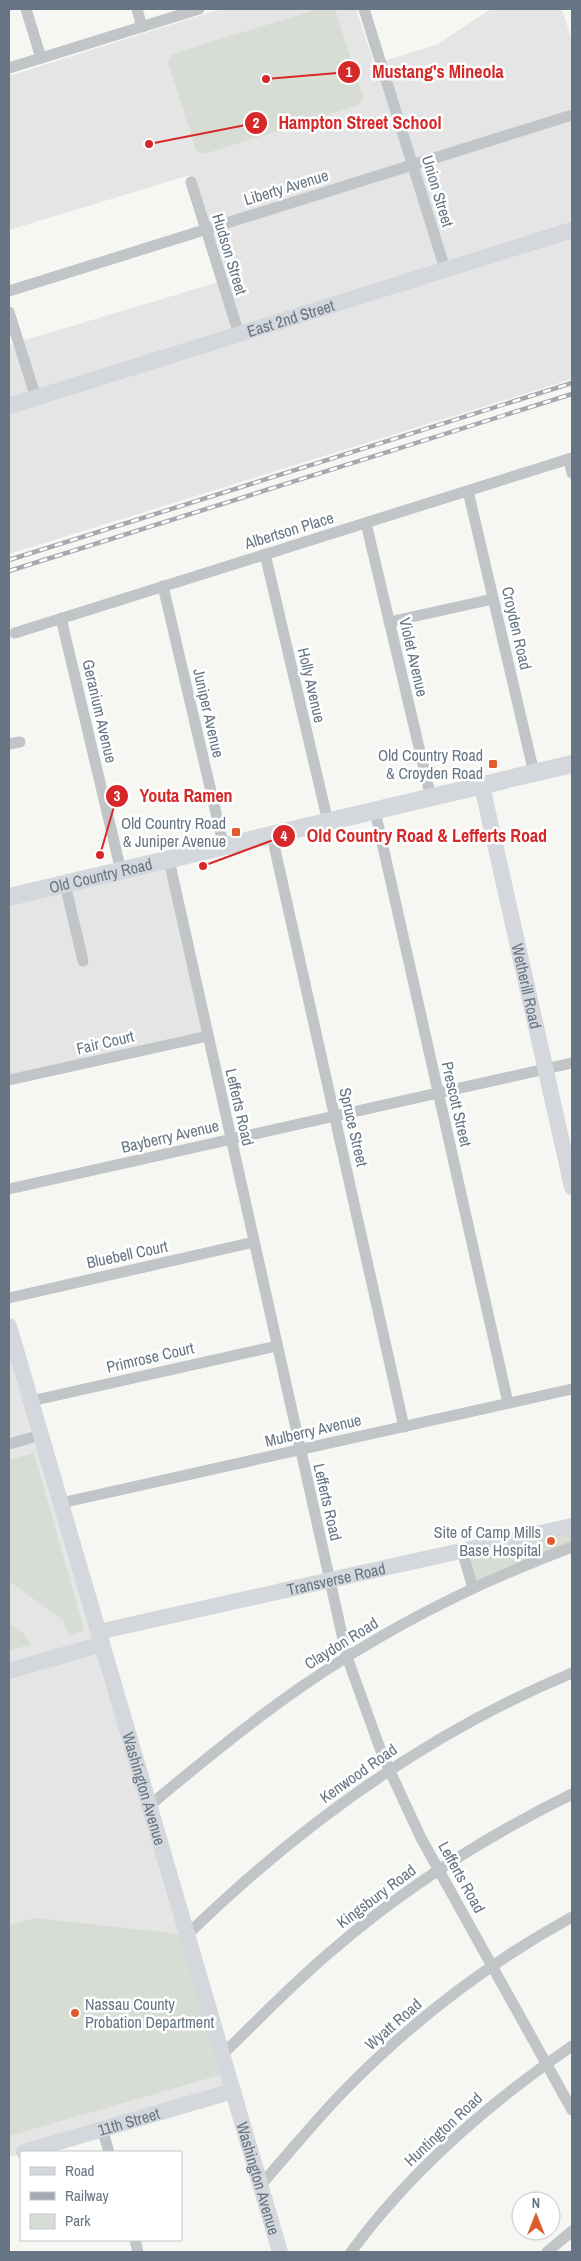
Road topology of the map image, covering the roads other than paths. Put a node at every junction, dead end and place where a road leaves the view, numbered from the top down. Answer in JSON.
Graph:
{"nodes":[{"id":1,"x":26,"y":9,"type":"edge"},
{"id":2,"x":136,"y":9,"type":"edge"},
{"id":3,"x":199,"y":9,"type":"edge"},
{"id":4,"x":364,"y":9,"type":"edge"},
{"id":5,"x":142,"y":26,"type":"junction"},
{"id":6,"x":41,"y":58,"type":"junction"},
{"id":7,"x":9,"y":68,"type":"edge"},
{"id":8,"x":572,"y":115,"type":"edge"},
{"id":9,"x":413,"y":165,"type":"junction"},
{"id":10,"x":191,"y":182,"type":"dead end"},
{"id":11,"x":206,"y":229,"type":"junction"},
{"id":12,"x":572,"y":230,"type":"edge"},
{"id":13,"x":445,"y":269,"type":"junction"},
{"id":14,"x":9,"y":291,"type":"edge"},
{"id":15,"x":9,"y":312,"type":"edge"},
{"id":16,"x":239,"y":334,"type":"junction"},
{"id":17,"x":36,"y":398,"type":"junction"},
{"id":18,"x":9,"y":406,"type":"edge"},
{"id":19,"x":571,"y":459,"type":"edge"},
{"id":20,"x":572,"y":472,"type":"edge"},
{"id":21,"x":468,"y":491,"type":"junction"},
{"id":22,"x":366,"y":523,"type":"junction"},
{"id":23,"x":265,"y":554,"type":"junction"},
{"id":24,"x":163,"y":586,"type":"junction"},
{"id":25,"x":493,"y":599,"type":"junction"},
{"id":26,"x":61,"y":618,"type":"junction"},
{"id":27,"x":390,"y":622,"type":"junction"},
{"id":28,"x":15,"y":633,"type":"dead end"},
{"id":29,"x":572,"y":764,"type":"edge"},
{"id":30,"x":534,"y":773,"type":"junction"},
{"id":31,"x":482,"y":786,"type":"junction"},
{"id":32,"x":431,"y":798,"type":"junction"},
{"id":33,"x":375,"y":811,"type":"junction"},
{"id":34,"x":328,"y":822,"type":"junction"},
{"id":35,"x":272,"y":836,"type":"junction"},
{"id":36,"x":224,"y":847,"type":"junction"},
{"id":37,"x":169,"y":860,"type":"junction"},
{"id":38,"x":121,"y":871,"type":"junction"},
{"id":39,"x":66,"y":884,"type":"junction"},
{"id":40,"x":9,"y":897,"type":"edge"},
{"id":41,"x":83,"y":961,"type":"dead end"},
{"id":42,"x":208,"y":1036,"type":"junction"},
{"id":43,"x":572,"y":1063,"type":"edge"},
{"id":44,"x":546,"y":1069,"type":"junction"},
{"id":45,"x":9,"y":1080,"type":"edge"},
{"id":46,"x":438,"y":1093,"type":"junction"},
{"id":47,"x":334,"y":1116,"type":"junction"},
{"id":48,"x":230,"y":1139,"type":"junction"},
{"id":49,"x":572,"y":1187,"type":"edge"},
{"id":50,"x":9,"y":1189,"type":"edge"},
{"id":51,"x":254,"y":1242,"type":"junction"},
{"id":52,"x":9,"y":1298,"type":"edge"},
{"id":53,"x":9,"y":1326,"type":"edge"},
{"id":54,"x":277,"y":1346,"type":"junction"},
{"id":55,"x":572,"y":1389,"type":"edge"},
{"id":56,"x":31,"y":1401,"type":"junction"},
{"id":57,"x":508,"y":1403,"type":"junction"},
{"id":58,"x":404,"y":1427,"type":"junction"},
{"id":59,"x":41,"y":1435,"type":"junction"},
{"id":60,"x":9,"y":1444,"type":"edge"},
{"id":61,"x":300,"y":1450,"type":"junction"},
{"id":62,"x":61,"y":1503,"type":"junction"},
{"id":63,"x":572,"y":1526,"type":"edge"},
{"id":64,"x":572,"y":1547,"type":"edge"},
{"id":65,"x":462,"y":1551,"type":"junction"},
{"id":66,"x":329,"y":1580,"type":"junction"},
{"id":67,"x":473,"y":1588,"type":"junction"},
{"id":68,"x":100,"y":1638,"type":"junction"},
{"id":69,"x":347,"y":1657,"type":"junction"},
{"id":70,"x":9,"y":1671,"type":"edge"},
{"id":71,"x":572,"y":1673,"type":"edge"},
{"id":72,"x":390,"y":1770,"type":"junction"},
{"id":73,"x":572,"y":1794,"type":"edge"},
{"id":74,"x":149,"y":1806,"type":"junction"},
{"id":75,"x":439,"y":1870,"type":"junction"},
{"id":76,"x":572,"y":1918,"type":"edge"},
{"id":77,"x":187,"y":1935,"type":"junction"},
{"id":78,"x":493,"y":1966,"type":"junction"},
{"id":79,"x":572,"y":2046,"type":"edge"},
{"id":80,"x":222,"y":2055,"type":"junction"},
{"id":81,"x":546,"y":2063,"type":"junction"},
{"id":82,"x":233,"y":2091,"type":"junction"},
{"id":83,"x":572,"y":2110,"type":"edge"},
{"id":84,"x":102,"y":2129,"type":"junction"},
{"id":85,"x":29,"y":2151,"type":"edge"},
{"id":86,"x":109,"y":2151,"type":"edge"},
{"id":87,"x":260,"y":2186,"type":"junction"},
{"id":88,"x":572,"y":2231,"type":"edge"},
{"id":89,"x":280,"y":2252,"type":"edge"},
{"id":90,"x":351,"y":2252,"type":"edge"},
{"id":91,"x":547,"y":2252,"type":"edge"}],
"edges":[{"from":1,"to":6,"type":"street"},
{"from":2,"to":5,"type":"street"},
{"from":3,"to":5,"type":"street"},
{"from":4,"to":9,"type":"street","name":"Union Street"},
{"from":5,"to":6,"type":"street"},
{"from":6,"to":7,"type":"street"},
{"from":8,"to":9,"type":"street","name":"Liberty Avenue"},
{"from":9,"to":11,"type":"street","name":"Liberty Avenue"},
{"from":9,"to":13,"type":"street","name":"Union Street"},
{"from":10,"to":11,"type":"street","name":"Hudson Street"},
{"from":11,"to":14,"type":"street","name":"Liberty Avenue"},
{"from":11,"to":16,"type":"street","name":"Hudson Street"},
{"from":12,"to":13,"type":"street","name":"East 2nd Street"},
{"from":13,"to":16,"type":"street","name":"East 2nd Street"},
{"from":15,"to":17,"type":"street"},
{"from":16,"to":17,"type":"street","name":"East 2nd Street"},
{"from":17,"to":18,"type":"street","name":"East 2nd Street"},
{"from":19,"to":20,"type":"street"},
{"from":19,"to":21,"type":"street","name":"Albertson Place"},
{"from":21,"to":22,"type":"street","name":"Albertson Place"},
{"from":21,"to":25,"type":"street","name":"Croyden Road"},
{"from":22,"to":23,"type":"street","name":"Albertson Place"},
{"from":22,"to":27,"type":"street","name":"Violet Avenue"},
{"from":23,"to":24,"type":"street","name":"Albertson Place"},
{"from":23,"to":34,"type":"street","name":"Holly Avenue"},
{"from":24,"to":26,"type":"street","name":"Albertson Place"},
{"from":24,"to":36,"type":"street","name":"Juniper Avenue"},
{"from":25,"to":27,"type":"street"},
{"from":25,"to":30,"type":"street","name":"Croyden Road"},
{"from":26,"to":28,"type":"street","name":"Albertson Place"},
{"from":26,"to":38,"type":"street","name":"Geranium Avenue"},
{"from":27,"to":32,"type":"street","name":"Violet Avenue"},
{"from":29,"to":30,"type":"main road","name":"Old Country Road"},
{"from":30,"to":31,"type":"main road","name":"Old Country Road"},
{"from":31,"to":32,"type":"main road","name":"Old Country Road"},
{"from":31,"to":44,"type":"street","name":"Wetherill Road"},
{"from":32,"to":33,"type":"main road","name":"Old Country Road"},
{"from":33,"to":34,"type":"main road","name":"Old Country Road"},
{"from":33,"to":46,"type":"street","name":"Prescott Street"},
{"from":34,"to":35,"type":"main road","name":"Old Country Road"},
{"from":35,"to":36,"type":"main road","name":"Old Country Road"},
{"from":35,"to":47,"type":"street","name":"Spruce Street"},
{"from":36,"to":37,"type":"main road","name":"Old Country Road"},
{"from":37,"to":38,"type":"main road","name":"Old Country Road"},
{"from":37,"to":42,"type":"street","name":"Lefferts Road"},
{"from":38,"to":39,"type":"main road","name":"Old Country Road"},
{"from":39,"to":40,"type":"main road","name":"Old Country Road"},
{"from":39,"to":41,"type":"street"},
{"from":42,"to":45,"type":"street","name":"Fair Court"},
{"from":42,"to":48,"type":"street","name":"Lefferts Road"},
{"from":43,"to":44,"type":"street","name":"Bayberry Avenue"},
{"from":44,"to":46,"type":"street","name":"Bayberry Avenue"},
{"from":44,"to":49,"type":"street","name":"Wetherill Road"},
{"from":46,"to":47,"type":"street","name":"Bayberry Avenue"},
{"from":46,"to":57,"type":"street","name":"Prescott Street"},
{"from":47,"to":48,"type":"street","name":"Bayberry Avenue"},
{"from":47,"to":58,"type":"street","name":"Spruce Street"},
{"from":48,"to":50,"type":"street","name":"Bayberry Avenue"},
{"from":48,"to":51,"type":"street","name":"Lefferts Road"},
{"from":51,"to":52,"type":"street","name":"Bluebell Court"},
{"from":51,"to":54,"type":"street","name":"Lefferts Road"},
{"from":53,"to":56,"type":"street","name":"Washington Avenue"},
{"from":54,"to":56,"type":"street","name":"Primrose Court"},
{"from":54,"to":61,"type":"street","name":"Lefferts Road"},
{"from":55,"to":57,"type":"street","name":"Mulberry Avenue"},
{"from":56,"to":59,"type":"street","name":"Washington Avenue"},
{"from":57,"to":58,"type":"street","name":"Mulberry Avenue"},
{"from":58,"to":61,"type":"street","name":"Mulberry Avenue"},
{"from":59,"to":60,"type":"street"},
{"from":59,"to":62,"type":"street","name":"Washington Avenue"},
{"from":61,"to":62,"type":"street","name":"Mulberry Avenue"},
{"from":61,"to":66,"type":"street","name":"Lefferts Road"},
{"from":62,"to":68,"type":"street","name":"Washington Avenue"},
{"from":63,"to":65,"type":"street","name":"Transverse Road"},
{"from":64,"to":67,"type":"street","name":"Claydon Road"},
{"from":65,"to":66,"type":"street","name":"Transverse Road"},
{"from":65,"to":67,"type":"street"},
{"from":66,"to":68,"type":"street","name":"Transverse Road"},
{"from":66,"to":69,"type":"street","name":"Lefferts Road"},
{"from":67,"to":69,"type":"street","name":"Claydon Road"},
{"from":68,"to":70,"type":"street","name":"Transverse Road"},
{"from":68,"to":74,"type":"street","name":"Washington Avenue"},
{"from":69,"to":72,"type":"street","name":"Lefferts Road"},
{"from":69,"to":74,"type":"street","name":"Claydon Road"},
{"from":71,"to":72,"type":"street","name":"Kenwood Road"},
{"from":72,"to":75,"type":"street","name":"Lefferts Road"},
{"from":72,"to":77,"type":"street","name":"Kenwood Road"},
{"from":73,"to":75,"type":"street","name":"Kingsbury Road"},
{"from":74,"to":77,"type":"street","name":"Washington Avenue"},
{"from":75,"to":78,"type":"street","name":"Lefferts Road"},
{"from":75,"to":80,"type":"street","name":"Kingsbury Road"},
{"from":76,"to":78,"type":"street","name":"Wyatt Road"},
{"from":77,"to":80,"type":"street","name":"Washington Avenue"},
{"from":78,"to":81,"type":"street","name":"Lefferts Road"},
{"from":78,"to":87,"type":"street","name":"Wyatt Road"},
{"from":79,"to":81,"type":"street","name":"Huntington Road"},
{"from":80,"to":82,"type":"street","name":"Washington Avenue"},
{"from":81,"to":83,"type":"street","name":"Lefferts Road"},
{"from":81,"to":90,"type":"street","name":"Huntington Road"},
{"from":82,"to":84,"type":"street","name":"11th Street"},
{"from":82,"to":87,"type":"street","name":"Washington Avenue"},
{"from":84,"to":85,"type":"street","name":"11th Street"},
{"from":84,"to":86,"type":"street"},
{"from":87,"to":89,"type":"street","name":"Washington Avenue"},
{"from":88,"to":91,"type":"street"}]}
